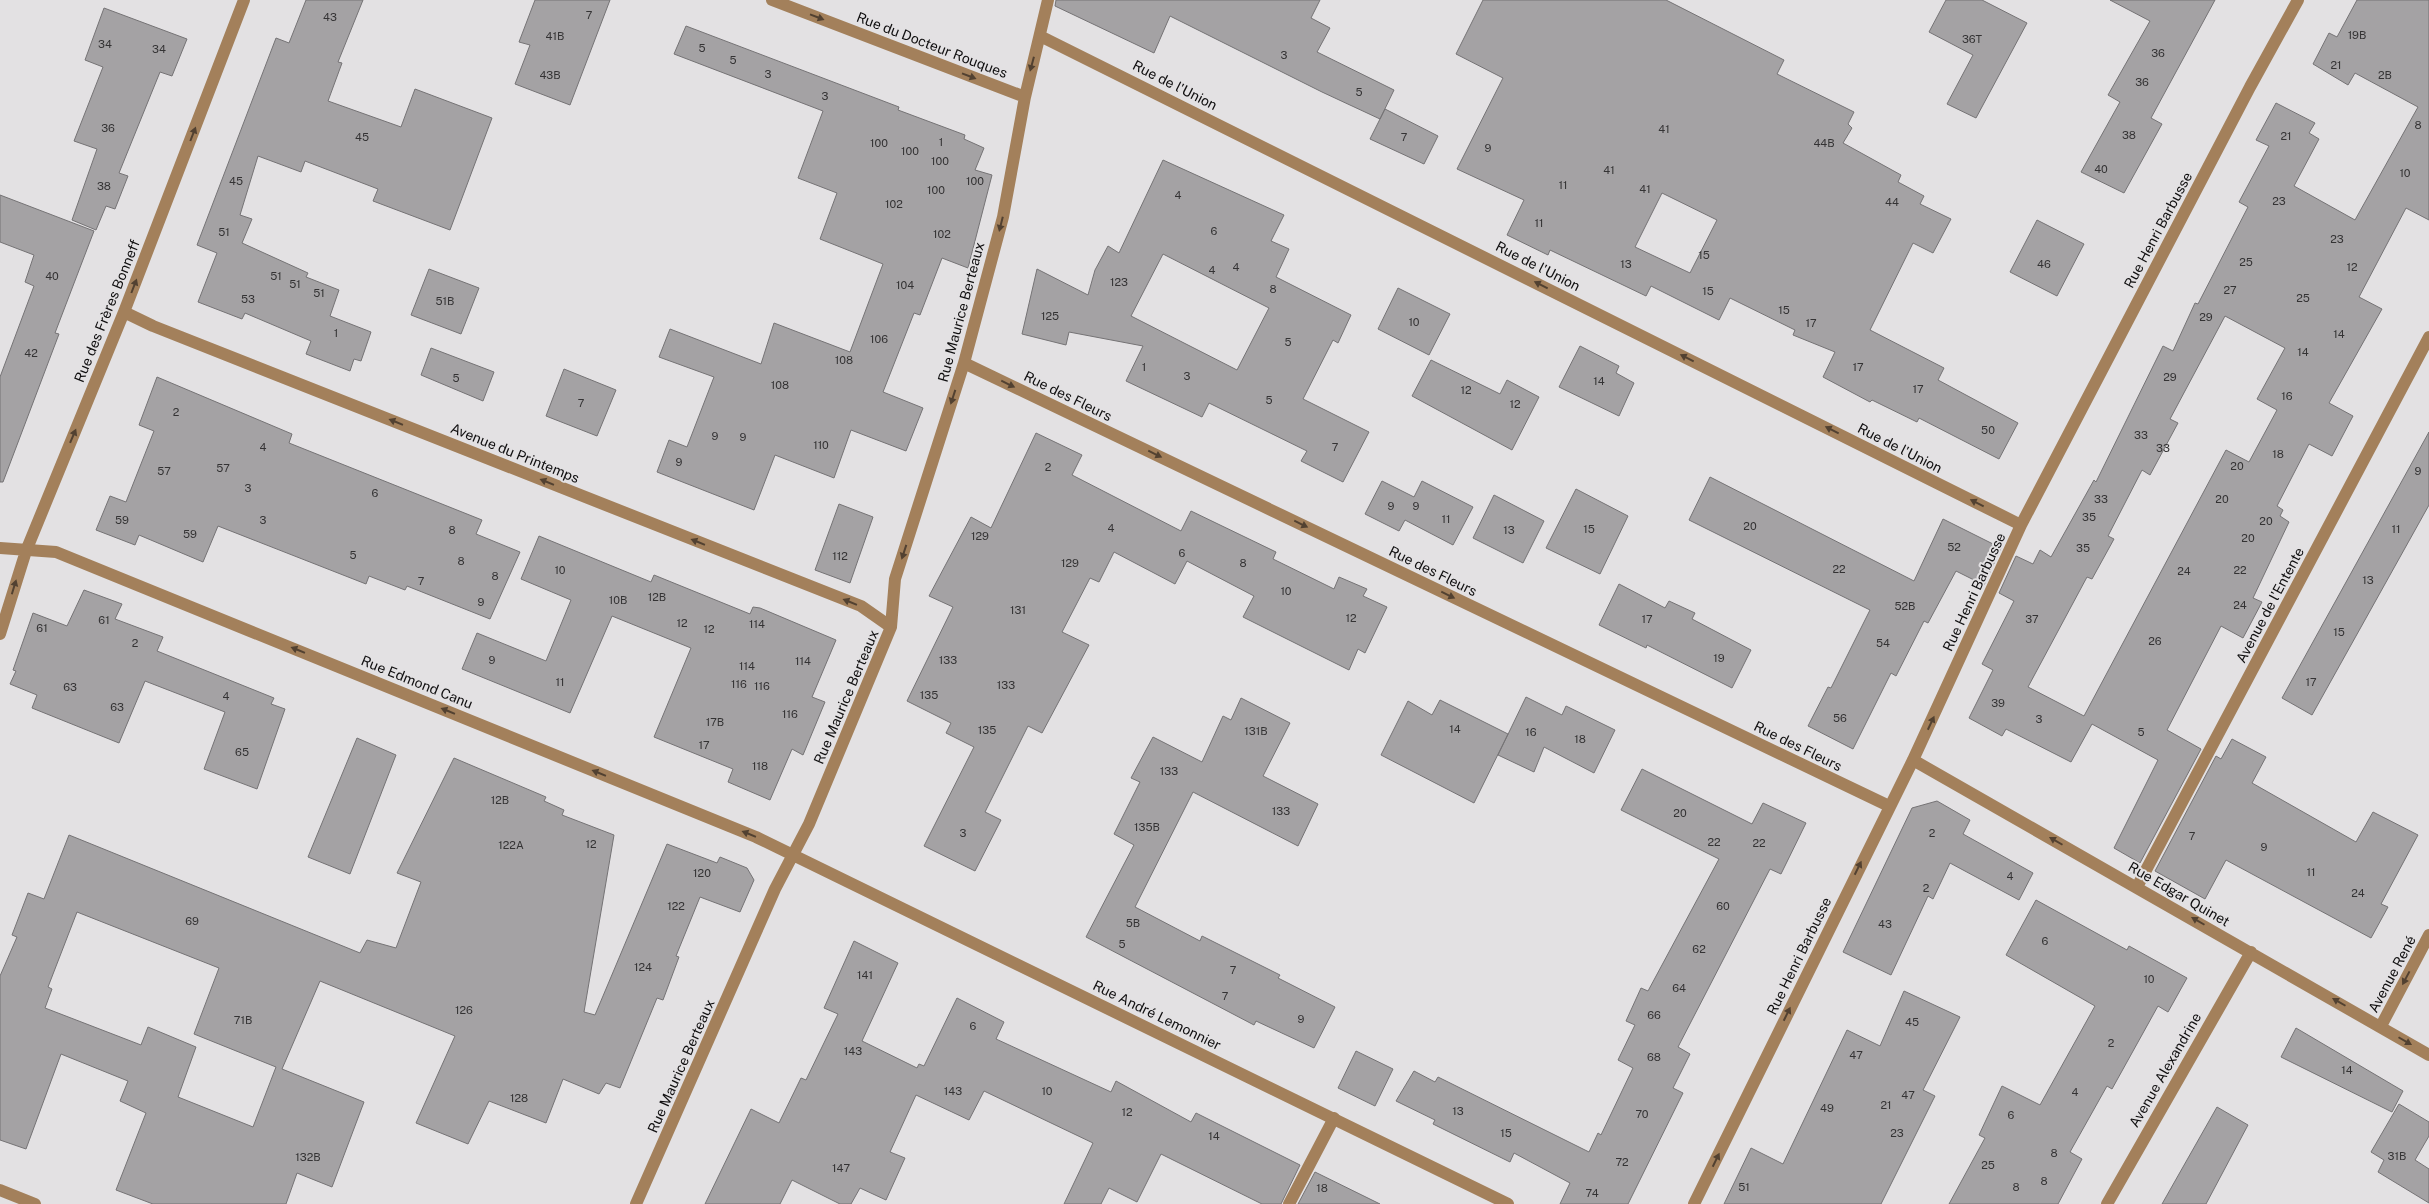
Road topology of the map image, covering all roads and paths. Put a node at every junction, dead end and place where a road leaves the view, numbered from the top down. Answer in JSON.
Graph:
{"nodes":[{"id":1,"x":244,"y":0,"type":"edge"},
{"id":2,"x":772,"y":0,"type":"edge"},
{"id":3,"x":1048,"y":0,"type":"edge"},
{"id":4,"x":2298,"y":0,"type":"edge"},
{"id":5,"x":1040,"y":36,"type":"junction"},
{"id":6,"x":1025,"y":97,"type":"junction"},
{"id":7,"x":124,"y":312,"type":"junction"},
{"id":8,"x":2429,"y":337,"type":"edge"},
{"id":9,"x":964,"y":363,"type":"junction"},
{"id":10,"x":2021,"y":525,"type":"junction"},
{"id":11,"x":0,"y":548,"type":"edge"},
{"id":12,"x":26,"y":552,"type":"junction"},
{"id":13,"x":891,"y":627,"type":"junction"},
{"id":14,"x":0,"y":634,"type":"edge"},
{"id":15,"x":1913,"y":760,"type":"junction"},
{"id":16,"x":1889,"y":806,"type":"junction"},
{"id":17,"x":793,"y":855,"type":"junction"},
{"id":18,"x":2137,"y":887,"type":"junction"},
{"id":19,"x":2429,"y":935,"type":"edge"},
{"id":20,"x":2251,"y":952,"type":"junction"},
{"id":21,"x":2381,"y":1026,"type":"junction"},
{"id":22,"x":2429,"y":1055,"type":"edge"},
{"id":23,"x":1334,"y":1118,"type":"junction"},
{"id":24,"x":0,"y":1190,"type":"edge"},
{"id":25,"x":35,"y":1204,"type":"edge"},
{"id":26,"x":636,"y":1204,"type":"edge"},
{"id":27,"x":1289,"y":1204,"type":"edge"},
{"id":28,"x":1508,"y":1204,"type":"edge"},
{"id":29,"x":1694,"y":1204,"type":"edge"},
{"id":30,"x":2107,"y":1204,"type":"edge"}],
"edges":[{"from":7,"to":1,"type":"street","name":"Rue des Frères Bonneff","one_way":true},
{"from":2,"to":6,"type":"street","name":"Rue du Docteur Rouques","one_way":true},
{"from":3,"to":5,"type":"street","name":"Rue Maurice Berteaux"},
{"from":4,"to":10,"type":"street","name":"Rue Henri Barbusse"},
{"from":5,"to":6,"type":"street","name":"Rue Maurice Berteaux","one_way":true},
{"from":10,"to":5,"type":"street","name":"Rue de l'Union","one_way":true},
{"from":6,"to":9,"type":"street","name":"Rue Maurice Berteaux","one_way":true},
{"from":12,"to":7,"type":"street","name":"Rue des Frères Bonneff","one_way":true},
{"from":13,"to":7,"type":"street","name":"Avenue du Printemps","one_way":true},
{"from":8,"to":18,"type":"street","name":"Avenue de l'Entente"},
{"from":9,"to":13,"type":"street","name":"Rue Maurice Berteaux","one_way":true},
{"from":9,"to":16,"type":"street","name":"Rue des Fleurs","one_way":true},
{"from":15,"to":10,"type":"street","name":"Rue Henri Barbusse","one_way":true},
{"from":11,"to":12,"type":"street","name":"Rue Edmond Canu"},
{"from":14,"to":12,"type":"street","name":"Rue des Frères Bonneff","one_way":true},
{"from":17,"to":12,"type":"street","name":"Rue Edmond Canu","one_way":true},
{"from":13,"to":17,"type":"street","name":"Rue Maurice Berteaux"},
{"from":15,"to":16,"type":"street","name":"Rue Henri Barbusse"},
{"from":18,"to":15,"type":"street","name":"Rue Edgar Quinet","one_way":true},
{"from":29,"to":16,"type":"street","name":"Rue Henri Barbusse","one_way":true},
{"from":17,"to":23,"type":"street","name":"Rue André Lemonnier"},
{"from":17,"to":26,"type":"street","name":"Rue Maurice Berteaux"},
{"from":20,"to":18,"type":"street","name":"Rue Edgar Quinet","one_way":true},
{"from":19,"to":21,"type":"street","name":"Avenue René","one_way":true},
{"from":21,"to":20,"type":"street","name":"Rue Edgar Quinet","one_way":true},
{"from":20,"to":30,"type":"street","name":"Avenue Alexandrine"},
{"from":21,"to":22,"type":"street","name":"Rue Edgar Quinet","one_way":true},
{"from":23,"to":27,"type":"street"},
{"from":23,"to":28,"type":"street","name":"Rue André Lemonnier"},
{"from":24,"to":25,"type":"street"}]}
